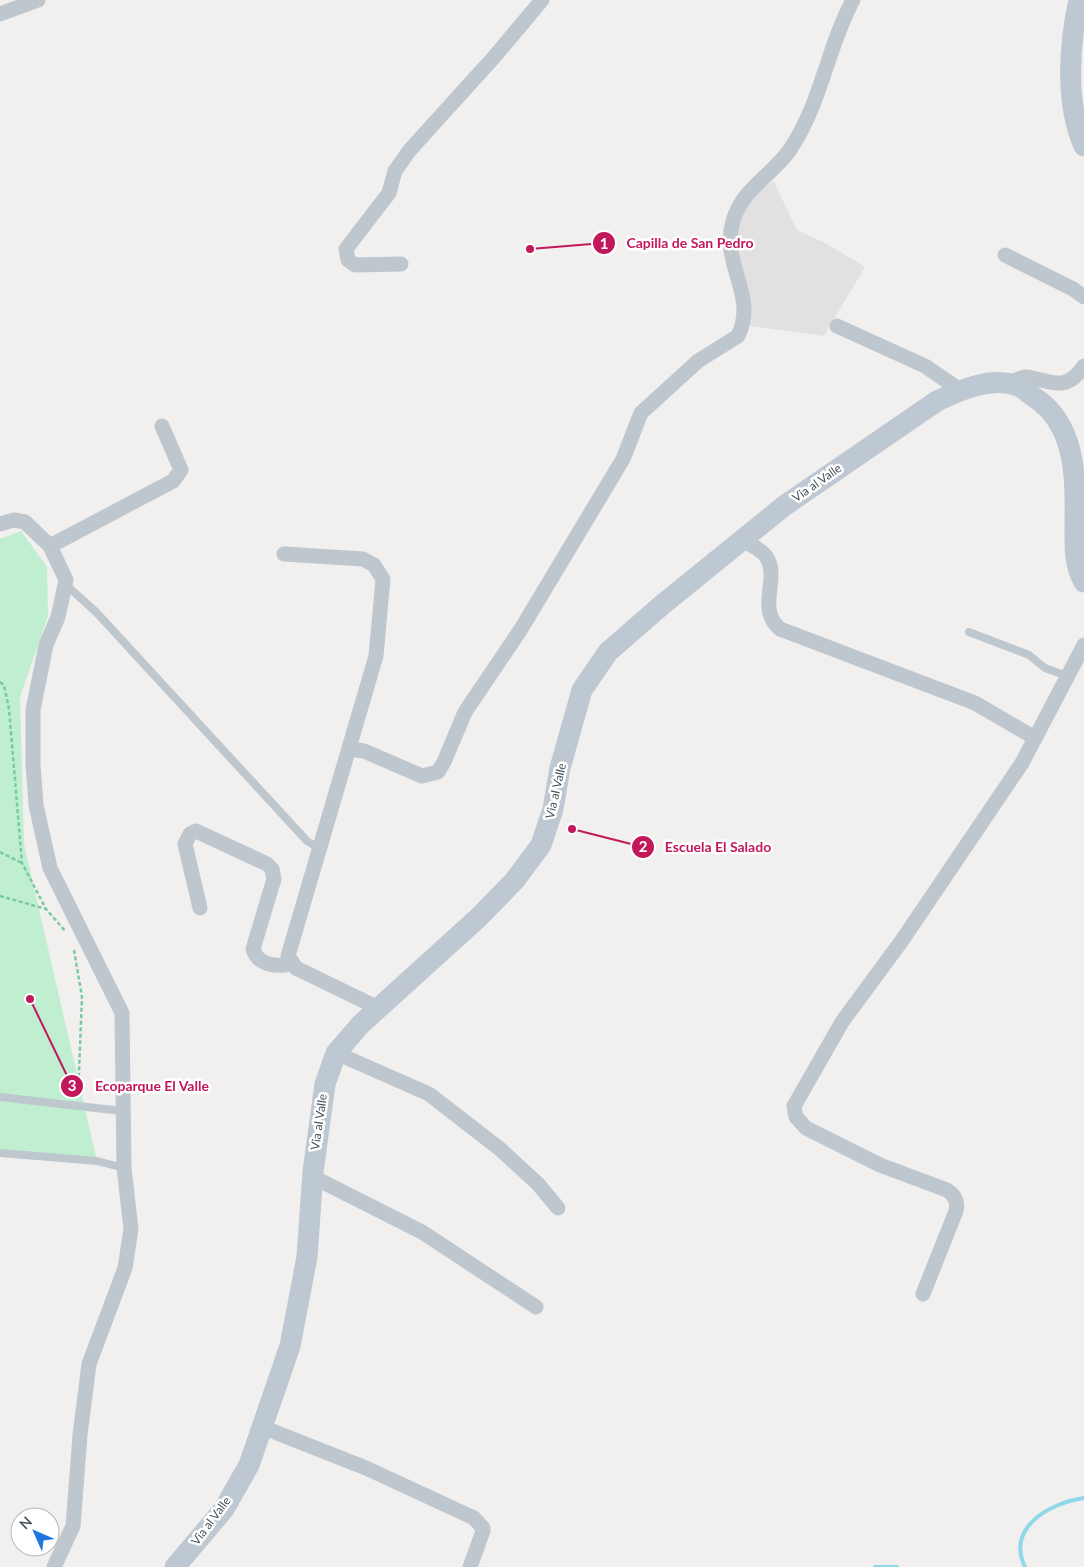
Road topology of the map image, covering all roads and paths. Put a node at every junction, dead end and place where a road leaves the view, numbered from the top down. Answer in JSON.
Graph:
{"nodes":[{"id":1,"x":38,"y":0,"type":"edge"},
{"id":2,"x":542,"y":0,"type":"edge"},
{"id":3,"x":853,"y":0,"type":"edge"},
{"id":4,"x":1079,"y":0,"type":"edge"},
{"id":5,"x":0,"y":14,"type":"edge"},
{"id":6,"x":1084,"y":146,"type":"edge"},
{"id":7,"x":1005,"y":255,"type":"dead end"},
{"id":8,"x":401,"y":264,"type":"dead end"},
{"id":9,"x":1084,"y":297,"type":"edge"},
{"id":10,"x":837,"y":326,"type":"dead end"},
{"id":11,"x":1084,"y":366,"type":"edge"},
{"id":12,"x":1006,"y":385,"type":"junction"},
{"id":13,"x":960,"y":390,"type":"junction"},
{"id":14,"x":162,"y":426,"type":"dead end"},
{"id":15,"x":0,"y":524,"type":"edge"},
{"id":16,"x":742,"y":540,"type":"junction"},
{"id":17,"x":50,"y":546,"type":"junction"},
{"id":18,"x":284,"y":554,"type":"dead end"},
{"id":19,"x":1084,"y":582,"type":"edge"},
{"id":20,"x":65,"y":584,"type":"junction"},
{"id":21,"x":969,"y":632,"type":"dead end"},
{"id":22,"x":1084,"y":644,"type":"edge"},
{"id":23,"x":1067,"y":676,"type":"junction"},
{"id":24,"x":0,"y":682,"type":"edge"},
{"id":25,"x":1035,"y":738,"type":"junction"},
{"id":26,"x":348,"y":749,"type":"junction"},
{"id":27,"x":318,"y":848,"type":"junction"},
{"id":28,"x":0,"y":852,"type":"edge"},
{"id":29,"x":22,"y":863,"type":"junction"},
{"id":30,"x":0,"y":896,"type":"edge"},
{"id":31,"x":200,"y":908,"type":"dead end"},
{"id":32,"x":46,"y":909,"type":"junction"},
{"id":33,"x":72,"y":939,"type":"dead end"},
{"id":34,"x":73,"y":947,"type":"dead end"},
{"id":35,"x":291,"y":964,"type":"junction"},
{"id":36,"x":376,"y":1011,"type":"junction"},
{"id":37,"x":336,"y":1053,"type":"junction"},
{"id":38,"x":0,"y":1097,"type":"edge"},
{"id":39,"x":78,"y":1106,"type":"junction"},
{"id":40,"x":122,"y":1111,"type":"junction"},
{"id":41,"x":0,"y":1153,"type":"edge"},
{"id":42,"x":124,"y":1168,"type":"junction"},
{"id":43,"x":313,"y":1177,"type":"junction"},
{"id":44,"x":558,"y":1208,"type":"dead end"},
{"id":45,"x":923,"y":1294,"type":"dead end"},
{"id":46,"x":536,"y":1307,"type":"dead end"},
{"id":47,"x":262,"y":1427,"type":"junction"},
{"id":48,"x":54,"y":1567,"type":"edge"},
{"id":49,"x":175,"y":1567,"type":"edge"},
{"id":50,"x":470,"y":1567,"type":"edge"}],
"edges":[{"from":1,"to":5,"type":"street"},
{"from":2,"to":8,"type":"street"},
{"from":3,"to":26,"type":"street"},
{"from":4,"to":6,"type":"main road"},
{"from":7,"to":9,"type":"street"},
{"from":10,"to":13,"type":"street"},
{"from":11,"to":12,"type":"street"},
{"from":12,"to":13,"type":"main road","name":"Via al Valle"},
{"from":12,"to":19,"type":"main road","name":"Via al Valle"},
{"from":13,"to":16,"type":"main road","name":"Via al Valle"},
{"from":14,"to":17,"type":"street"},
{"from":15,"to":17,"type":"street"},
{"from":16,"to":25,"type":"street"},
{"from":16,"to":36,"type":"main road","name":"Via al Valle"},
{"from":17,"to":20,"type":"street"},
{"from":18,"to":26,"type":"street"},
{"from":20,"to":27,"type":"lane"},
{"from":20,"to":40,"type":"street"},
{"from":21,"to":23,"type":"lane"},
{"from":22,"to":23,"type":"street"},
{"from":23,"to":25,"type":"street"},
{"from":24,"to":29,"type":"path"},
{"from":25,"to":45,"type":"street"},
{"from":26,"to":27,"type":"street"},
{"from":27,"to":35,"type":"street"},
{"from":28,"to":29,"type":"path"},
{"from":29,"to":32,"type":"path"},
{"from":30,"to":32,"type":"path"},
{"from":31,"to":35,"type":"street"},
{"from":32,"to":33,"type":"path"},
{"from":34,"to":39,"type":"path"},
{"from":35,"to":36,"type":"street"},
{"from":36,"to":37,"type":"main road","name":"Via al Valle"},
{"from":37,"to":43,"type":"main road","name":"Via al Valle"},
{"from":37,"to":44,"type":"street"},
{"from":38,"to":39,"type":"lane"},
{"from":39,"to":40,"type":"lane"},
{"from":40,"to":42,"type":"street"},
{"from":41,"to":42,"type":"lane"},
{"from":42,"to":48,"type":"street"},
{"from":43,"to":46,"type":"street"},
{"from":43,"to":47,"type":"main road","name":"Via al Valle"},
{"from":47,"to":49,"type":"main road","name":"Via al Valle"},
{"from":47,"to":50,"type":"street"}]}
